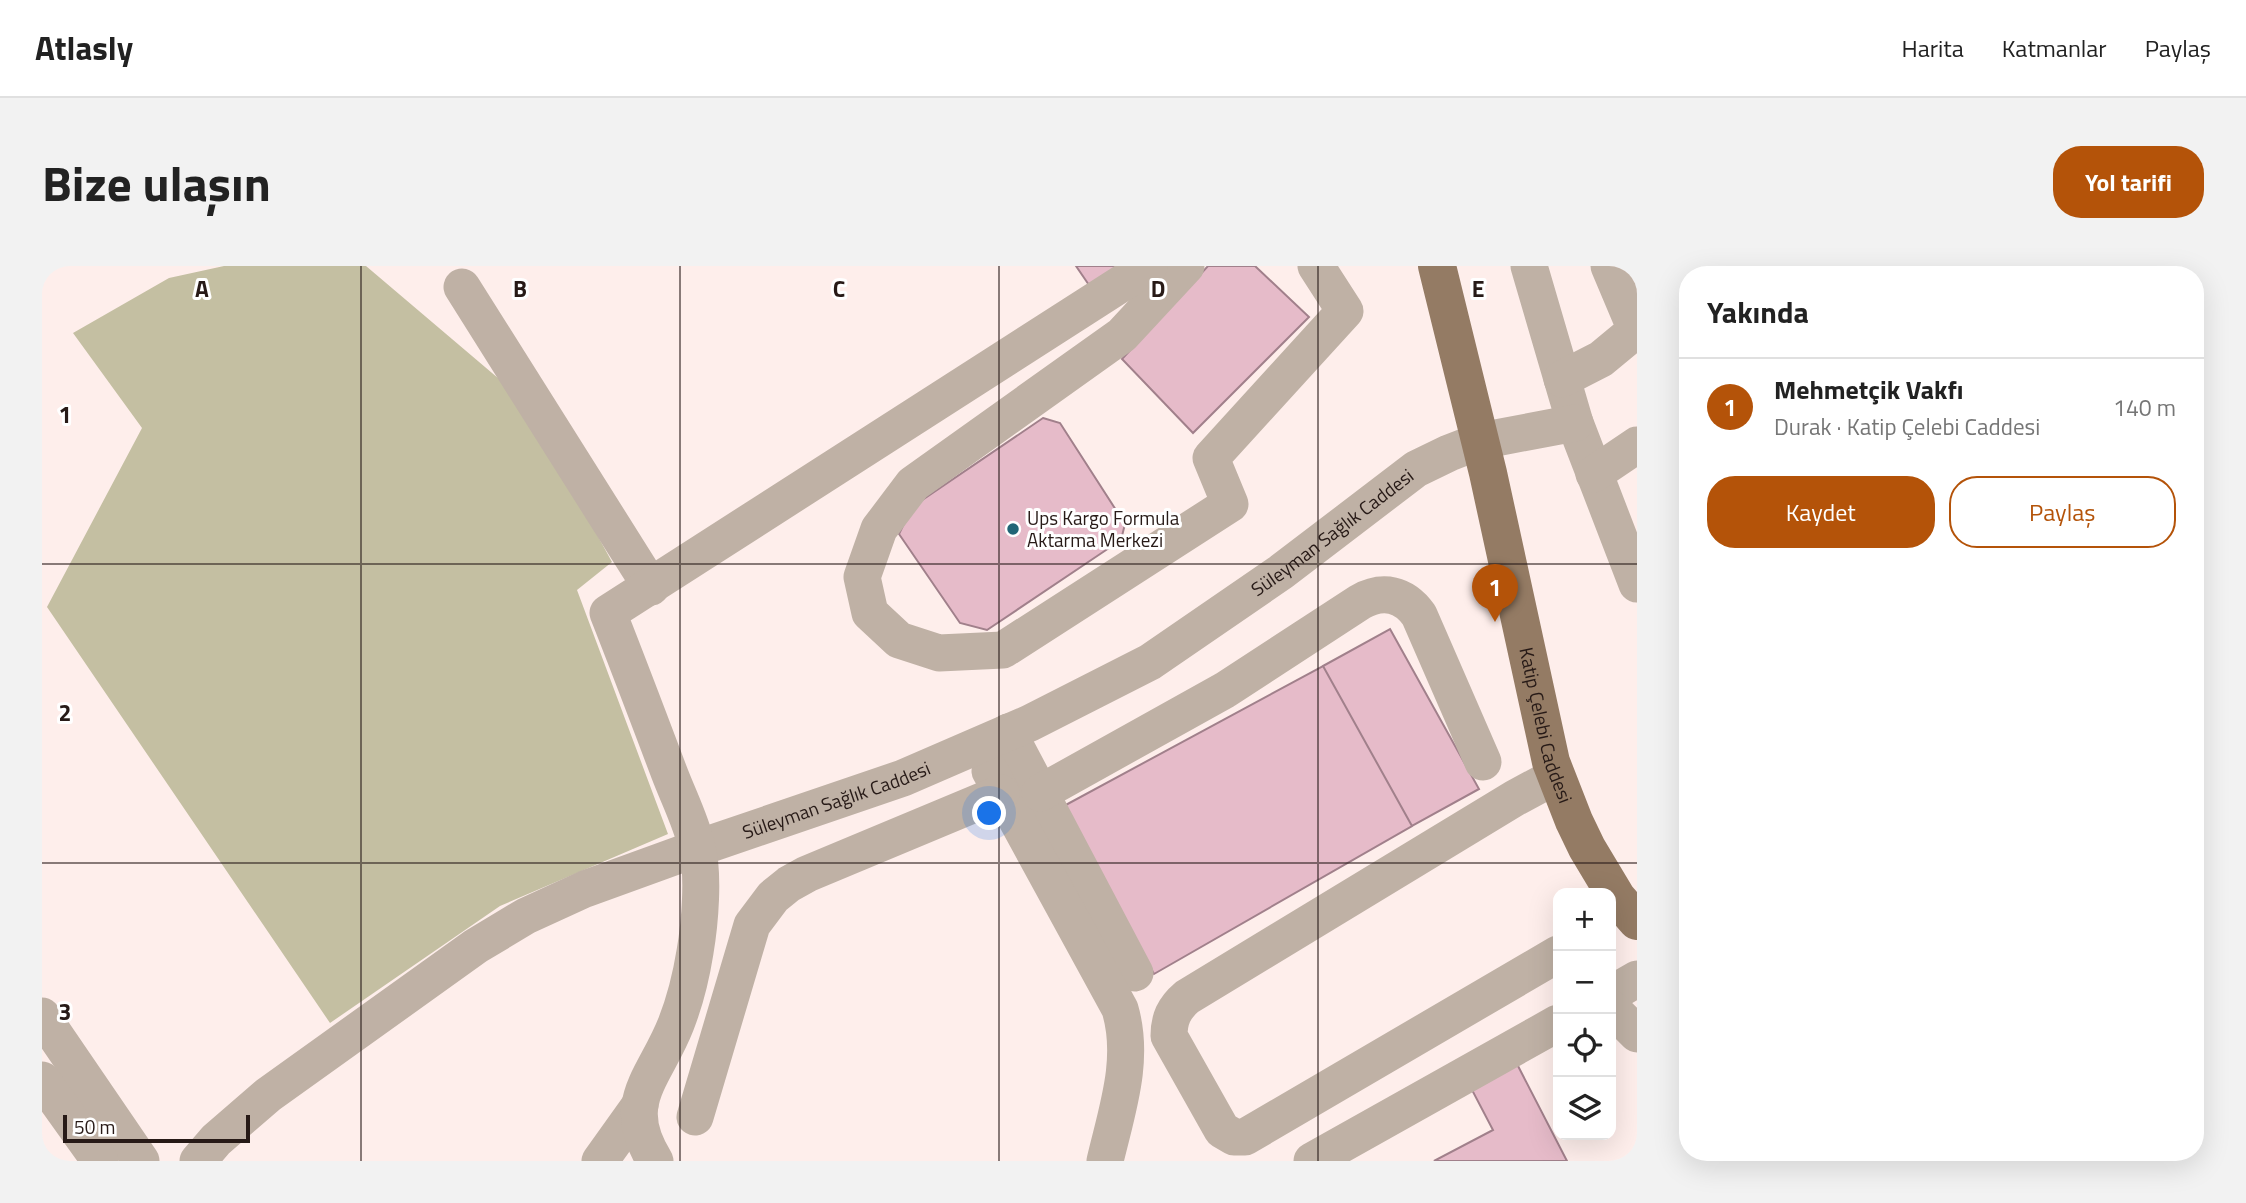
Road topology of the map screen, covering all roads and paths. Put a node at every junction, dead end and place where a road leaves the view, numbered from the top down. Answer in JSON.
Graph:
{"nodes":[{"id":1,"x":1149,"y":266,"type":"edge"},
{"id":2,"x":1186,"y":266,"type":"edge"},
{"id":3,"x":1316,"y":266,"type":"edge"},
{"id":4,"x":1437,"y":266,"type":"edge"},
{"id":5,"x":1530,"y":266,"type":"edge"},
{"id":6,"x":1609,"y":266,"type":"edge"},
{"id":7,"x":462,"y":287,"type":"dead end"},
{"id":8,"x":1562,"y":379,"type":"junction"},
{"id":9,"x":1574,"y":423,"type":"junction"},
{"id":10,"x":1480,"y":442,"type":"junction"},
{"id":11,"x":1637,"y":444,"type":"edge"},
{"id":12,"x":1594,"y":474,"type":"junction"},
{"id":13,"x":1637,"y":584,"type":"edge"},
{"id":14,"x":650,"y":586,"type":"junction"},
{"id":15,"x":992,"y":739,"type":"junction"},
{"id":16,"x":1483,"y":762,"type":"dead end"},
{"id":17,"x":1556,"y":776,"type":"junction"},
{"id":18,"x":1002,"y":793,"type":"junction"},
{"id":19,"x":1040,"y":793,"type":"junction"},
{"id":20,"x":698,"y":848,"type":"junction"},
{"id":21,"x":1626,"y":919,"type":"edge"},
{"id":22,"x":1553,"y":957,"type":"edge"},
{"id":23,"x":1135,"y":973,"type":"dead end"},
{"id":24,"x":1637,"y":979,"type":"edge"},
{"id":25,"x":1616,"y":991,"type":"edge"},
{"id":26,"x":1616,"y":1013,"type":"edge"},
{"id":27,"x":42,"y":1016,"type":"edge"},
{"id":28,"x":1553,"y":1026,"type":"edge"},
{"id":29,"x":1637,"y":1034,"type":"edge"},
{"id":30,"x":42,"y":1080,"type":"edge"},
{"id":31,"x":640,"y":1105,"type":"junction"},
{"id":32,"x":695,"y":1117,"type":"dead end"},
{"id":33,"x":100,"y":1161,"type":"edge"},
{"id":34,"x":141,"y":1161,"type":"edge"},
{"id":35,"x":198,"y":1161,"type":"edge"},
{"id":36,"x":600,"y":1161,"type":"edge"},
{"id":37,"x":655,"y":1161,"type":"edge"},
{"id":38,"x":1105,"y":1161,"type":"edge"},
{"id":39,"x":1312,"y":1161,"type":"edge"}],
"edges":[{"from":1,"to":14,"type":"street"},
{"from":2,"to":3,"type":"street"},
{"from":4,"to":10,"type":"main road","name":"Katip Çelebi Caddesi"},
{"from":5,"to":8,"type":"street"},
{"from":6,"to":8,"type":"street"},
{"from":7,"to":14,"type":"street"},
{"from":8,"to":9,"type":"street"},
{"from":9,"to":10,"type":"street","name":"Süleyman Sağlık Caddesi"},
{"from":9,"to":12,"type":"street"},
{"from":10,"to":15,"type":"street","name":"Süleyman Sağlık Caddesi"},
{"from":10,"to":17,"type":"main road","name":"Katip Çelebi Caddesi"},
{"from":11,"to":12,"type":"street"},
{"from":12,"to":13,"type":"street"},
{"from":14,"to":20,"type":"street"},
{"from":15,"to":18,"type":"street"},
{"from":15,"to":19,"type":"street"},
{"from":15,"to":20,"type":"street","name":"Süleyman Sağlık Caddesi"},
{"from":16,"to":19,"type":"street"},
{"from":17,"to":21,"type":"main road","name":"Katip Çelebi Caddesi"},
{"from":17,"to":22,"type":"street"},
{"from":18,"to":32,"type":"street"},
{"from":18,"to":38,"type":"street"},
{"from":19,"to":23,"type":"street"},
{"from":20,"to":31,"type":"street"},
{"from":20,"to":35,"type":"street","name":"Süleyman Sağlık Caddesi"},
{"from":24,"to":25,"type":"street"},
{"from":26,"to":29,"type":"street"},
{"from":27,"to":34,"type":"street"},
{"from":28,"to":39,"type":"street"},
{"from":30,"to":33,"type":"street"},
{"from":31,"to":36,"type":"street"},
{"from":31,"to":37,"type":"street"}]}
